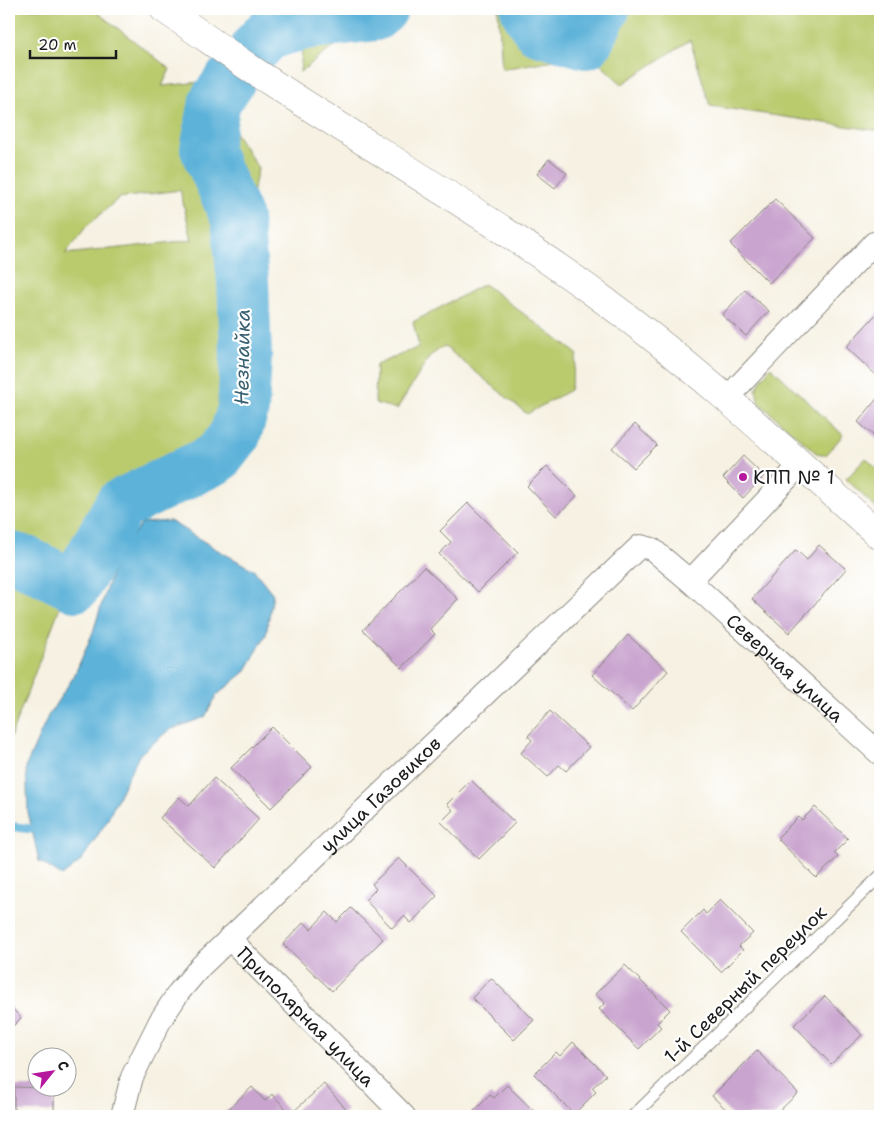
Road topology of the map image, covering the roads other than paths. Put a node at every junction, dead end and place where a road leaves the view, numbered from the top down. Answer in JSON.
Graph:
{"nodes":[{"id":1,"x":164,"y":9,"type":"edge"},
{"id":2,"x":880,"y":243,"type":"edge"},
{"id":3,"x":727,"y":398,"type":"junction"},
{"id":4,"x":801,"y":464,"type":"junction"},
{"id":5,"x":880,"y":536,"type":"edge"},
{"id":6,"x":690,"y":581,"type":"junction"},
{"id":7,"x":880,"y":754,"type":"edge"},
{"id":8,"x":880,"y":876,"type":"edge"},
{"id":9,"x":229,"y":938,"type":"junction"},
{"id":10,"x":122,"y":1116,"type":"edge"},
{"id":11,"x":404,"y":1116,"type":"edge"},
{"id":12,"x":633,"y":1116,"type":"edge"}],
"edges":[{"from":1,"to":3,"type":"street"},
{"from":2,"to":3,"type":"street"},
{"from":3,"to":4,"type":"street"},
{"from":4,"to":5,"type":"street"},
{"from":4,"to":6,"type":"street"},
{"from":6,"to":7,"type":"street","name":"Северная улица"},
{"from":6,"to":9,"type":"street","name":"улица Газовиков"},
{"from":8,"to":12,"type":"lane","name":"1-й Северный переулок"},
{"from":9,"to":10,"type":"street","name":"улица Газовиков"},
{"from":9,"to":11,"type":"street","name":"Приполярная улица"}]}
